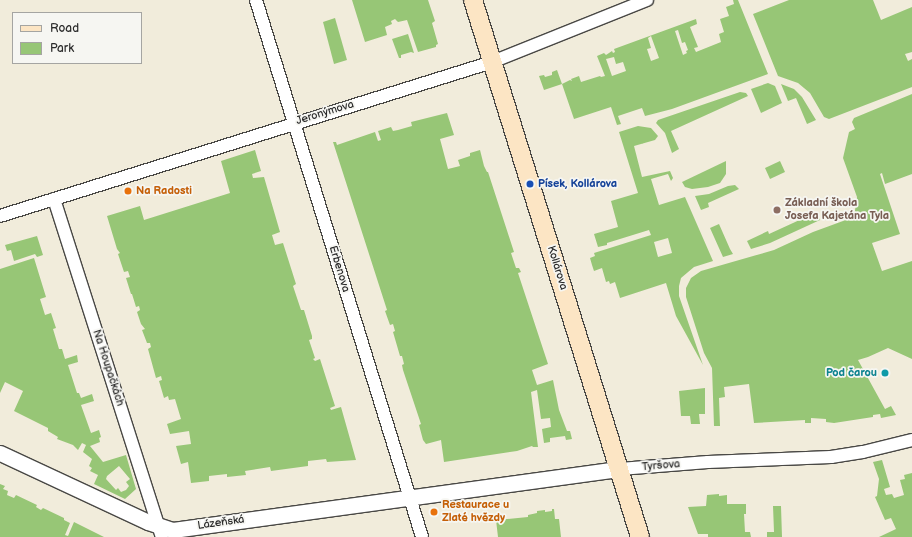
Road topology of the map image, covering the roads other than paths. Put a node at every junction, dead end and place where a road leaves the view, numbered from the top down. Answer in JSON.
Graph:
{"nodes":[{"id":1,"x":256,"y":0,"type":"edge"},
{"id":2,"x":473,"y":0,"type":"edge"},
{"id":3,"x":647,"y":0,"type":"edge"},
{"id":4,"x":492,"y":62,"type":"junction"},
{"id":5,"x":294,"y":123,"type":"junction"},
{"id":6,"x":54,"y":199,"type":"junction"},
{"id":7,"x":0,"y":216,"type":"edge"},
{"id":8,"x":912,"y":440,"type":"edge"},
{"id":9,"x":0,"y":452,"type":"edge"},
{"id":10,"x":620,"y":469,"type":"junction"},
{"id":11,"x":410,"y":498,"type":"junction"},
{"id":12,"x":161,"y":532,"type":"edge"},
{"id":13,"x":422,"y":537,"type":"edge"},
{"id":14,"x":640,"y":537,"type":"edge"}],
"edges":[{"from":1,"to":5,"type":"street","name":"Erbenova"},
{"from":2,"to":4,"type":"main road","name":"Kollárova"},
{"from":3,"to":4,"type":"street","name":"Jeronýmova"},
{"from":4,"to":5,"type":"street","name":"Jeronýmova"},
{"from":4,"to":10,"type":"main road","name":"Kollárova"},
{"from":5,"to":6,"type":"street","name":"Jeronýmova"},
{"from":5,"to":11,"type":"street","name":"Erbenova"},
{"from":6,"to":7,"type":"street","name":"Jeronýmova"},
{"from":6,"to":12,"type":"street","name":"Na Houpačkách"},
{"from":8,"to":10,"type":"street","name":"Tyršova"},
{"from":9,"to":12,"type":"street","name":"Lázeňská"},
{"from":10,"to":11,"type":"street","name":"Tyršova"},
{"from":10,"to":14,"type":"main road","name":"Kollárova"},
{"from":11,"to":12,"type":"street","name":"Lázeňská"},
{"from":11,"to":13,"type":"street","name":"Erbenova"}]}
